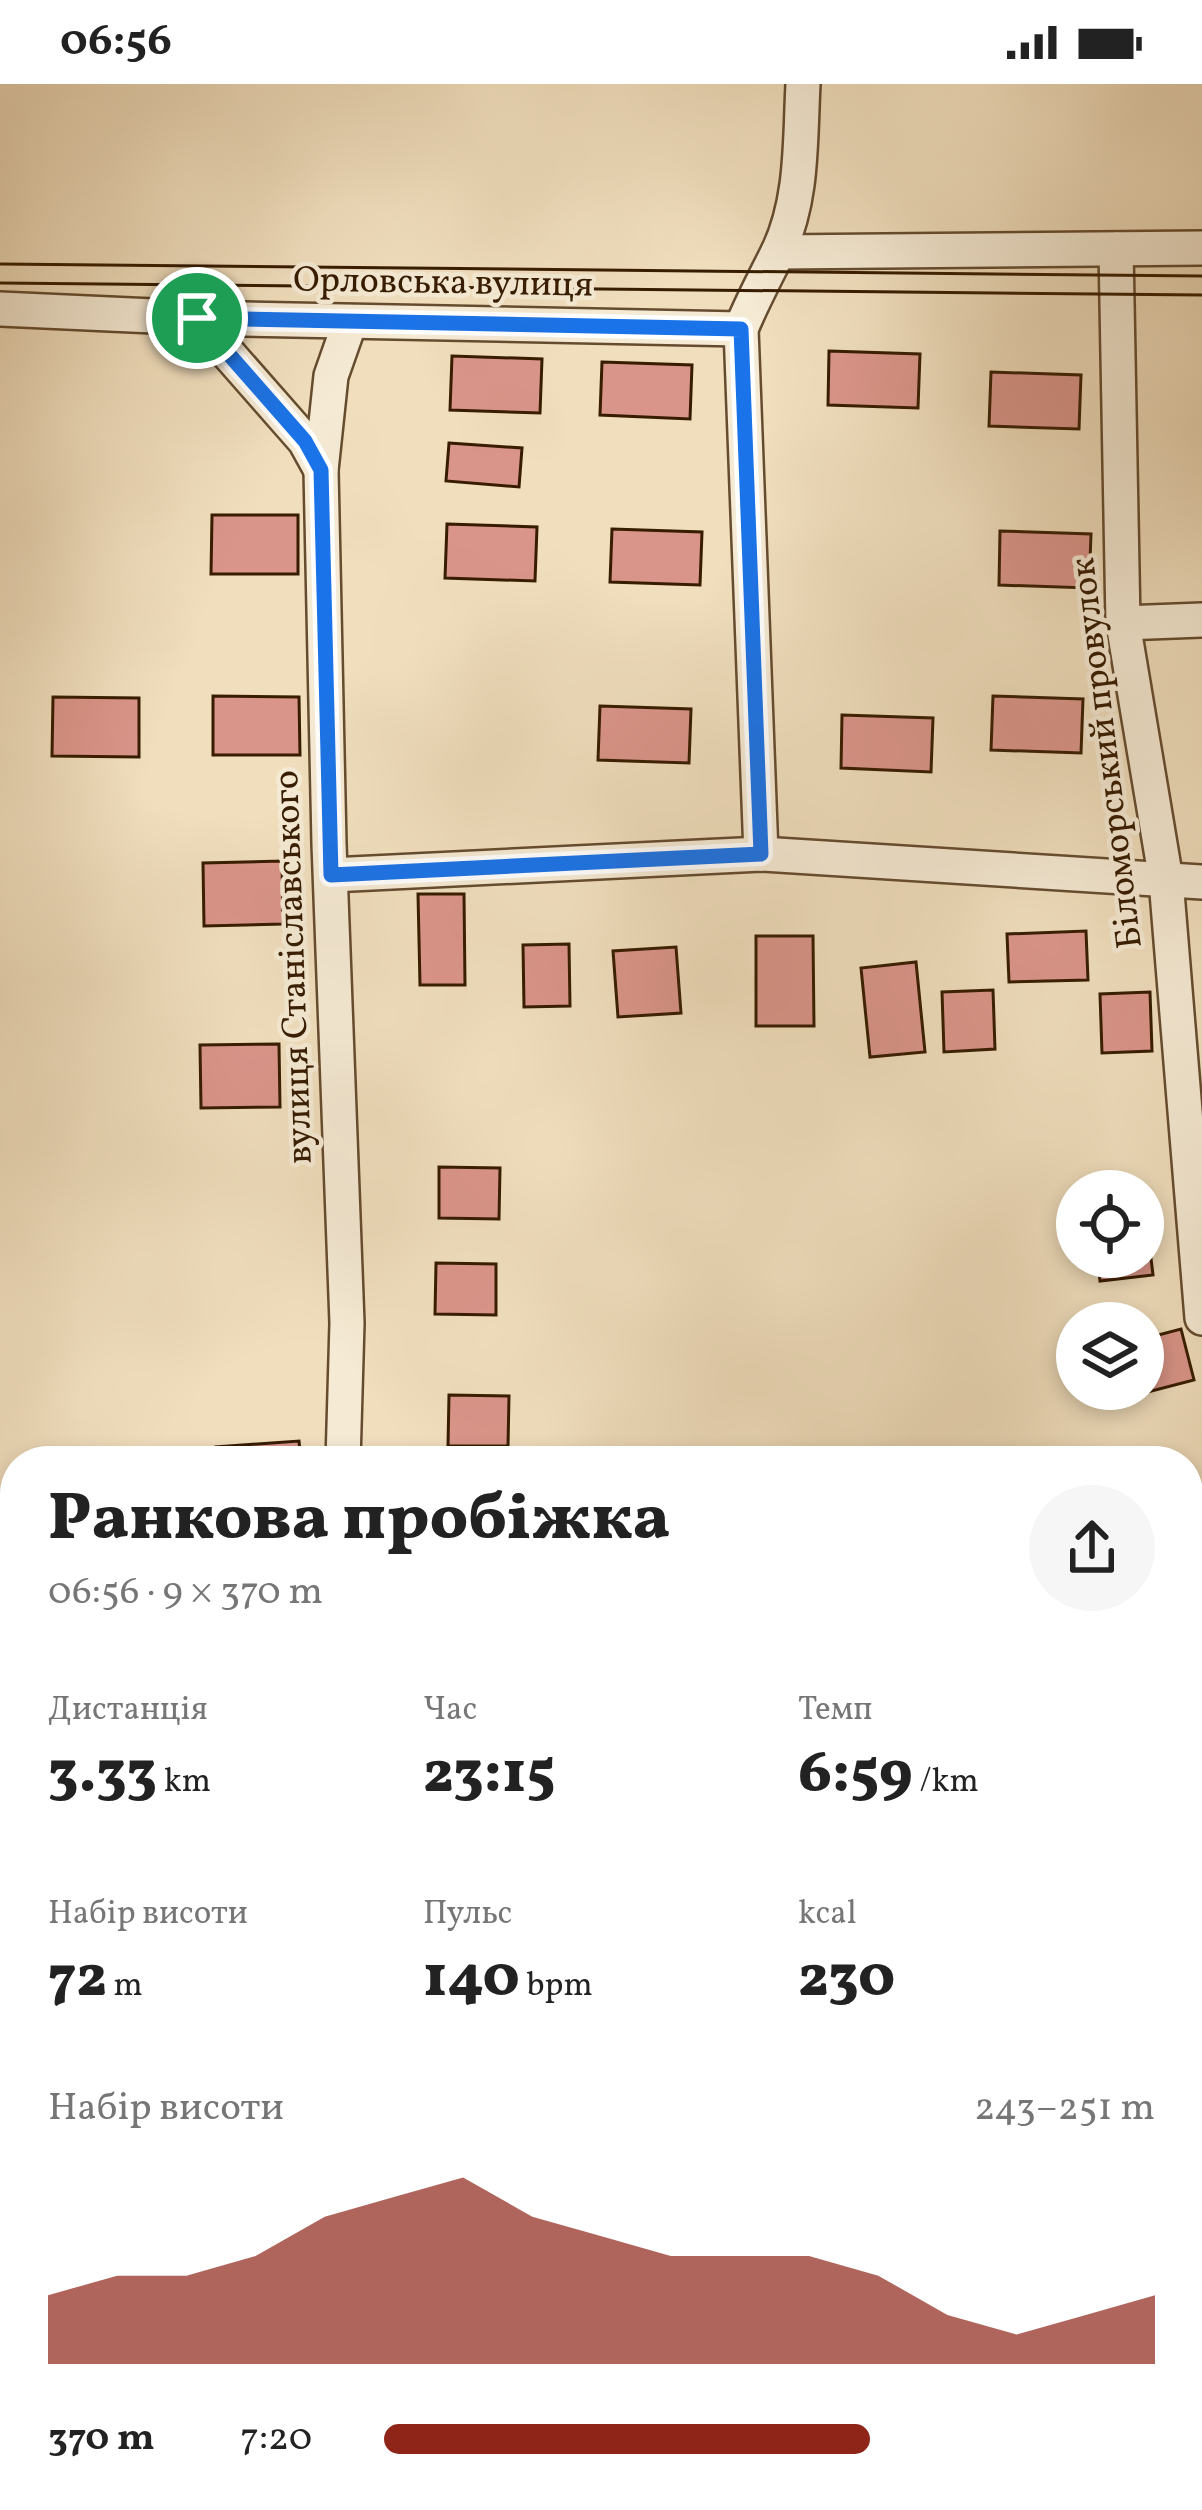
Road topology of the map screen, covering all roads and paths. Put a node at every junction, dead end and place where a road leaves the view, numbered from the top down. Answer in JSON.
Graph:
{"nodes":[{"id":1,"x":803,"y":84,"type":"edge"},
{"id":2,"x":1202,"y":248,"type":"edge"},
{"id":3,"x":1116,"y":249,"type":"junction"},
{"id":4,"x":778,"y":252,"type":"junction"},
{"id":5,"x":0,"y":309,"type":"edge"},
{"id":6,"x":197,"y":318,"type":"junction"},
{"id":7,"x":350,"y":322,"type":"junction"},
{"id":8,"x":741,"y":329,"type":"junction"},
{"id":9,"x":321,"y":470,"type":"junction"},
{"id":10,"x":1202,"y":620,"type":"edge"},
{"id":11,"x":1124,"y":623,"type":"junction"},
{"id":12,"x":761,"y":854,"type":"junction"},
{"id":13,"x":331,"y":875,"type":"junction"},
{"id":14,"x":1166,"y":880,"type":"junction"},
{"id":15,"x":1202,"y":882,"type":"edge"},
{"id":16,"x":1202,"y":1318,"type":"edge"},
{"id":17,"x":343,"y":1446,"type":"edge"}],
"edges":[{"from":1,"to":4,"type":"street"},
{"from":2,"to":3,"type":"street"},
{"from":3,"to":4,"type":"street"},
{"from":3,"to":11,"type":"street","name":"Біломорський провулок"},
{"from":4,"to":8,"type":"street"},
{"from":5,"to":6,"type":"street","name":"Орловська вулиця"},
{"from":6,"to":7,"type":"street","name":"Орловська вулиця"},
{"from":6,"to":9,"type":"street"},
{"from":7,"to":8,"type":"street","name":"Орловська вулиця"},
{"from":7,"to":9,"type":"street","name":"вулиця Станіславського"},
{"from":8,"to":12,"type":"street"},
{"from":9,"to":13,"type":"street","name":"вулиця Станіславського"},
{"from":10,"to":11,"type":"street"},
{"from":11,"to":14,"type":"street","name":"Біломорський провулок"},
{"from":12,"to":13,"type":"street"},
{"from":12,"to":14,"type":"street"},
{"from":13,"to":17,"type":"street","name":"вулиця Станіславського"},
{"from":14,"to":15,"type":"street"},
{"from":14,"to":16,"type":"street","name":"Біломорський провулок"}]}
